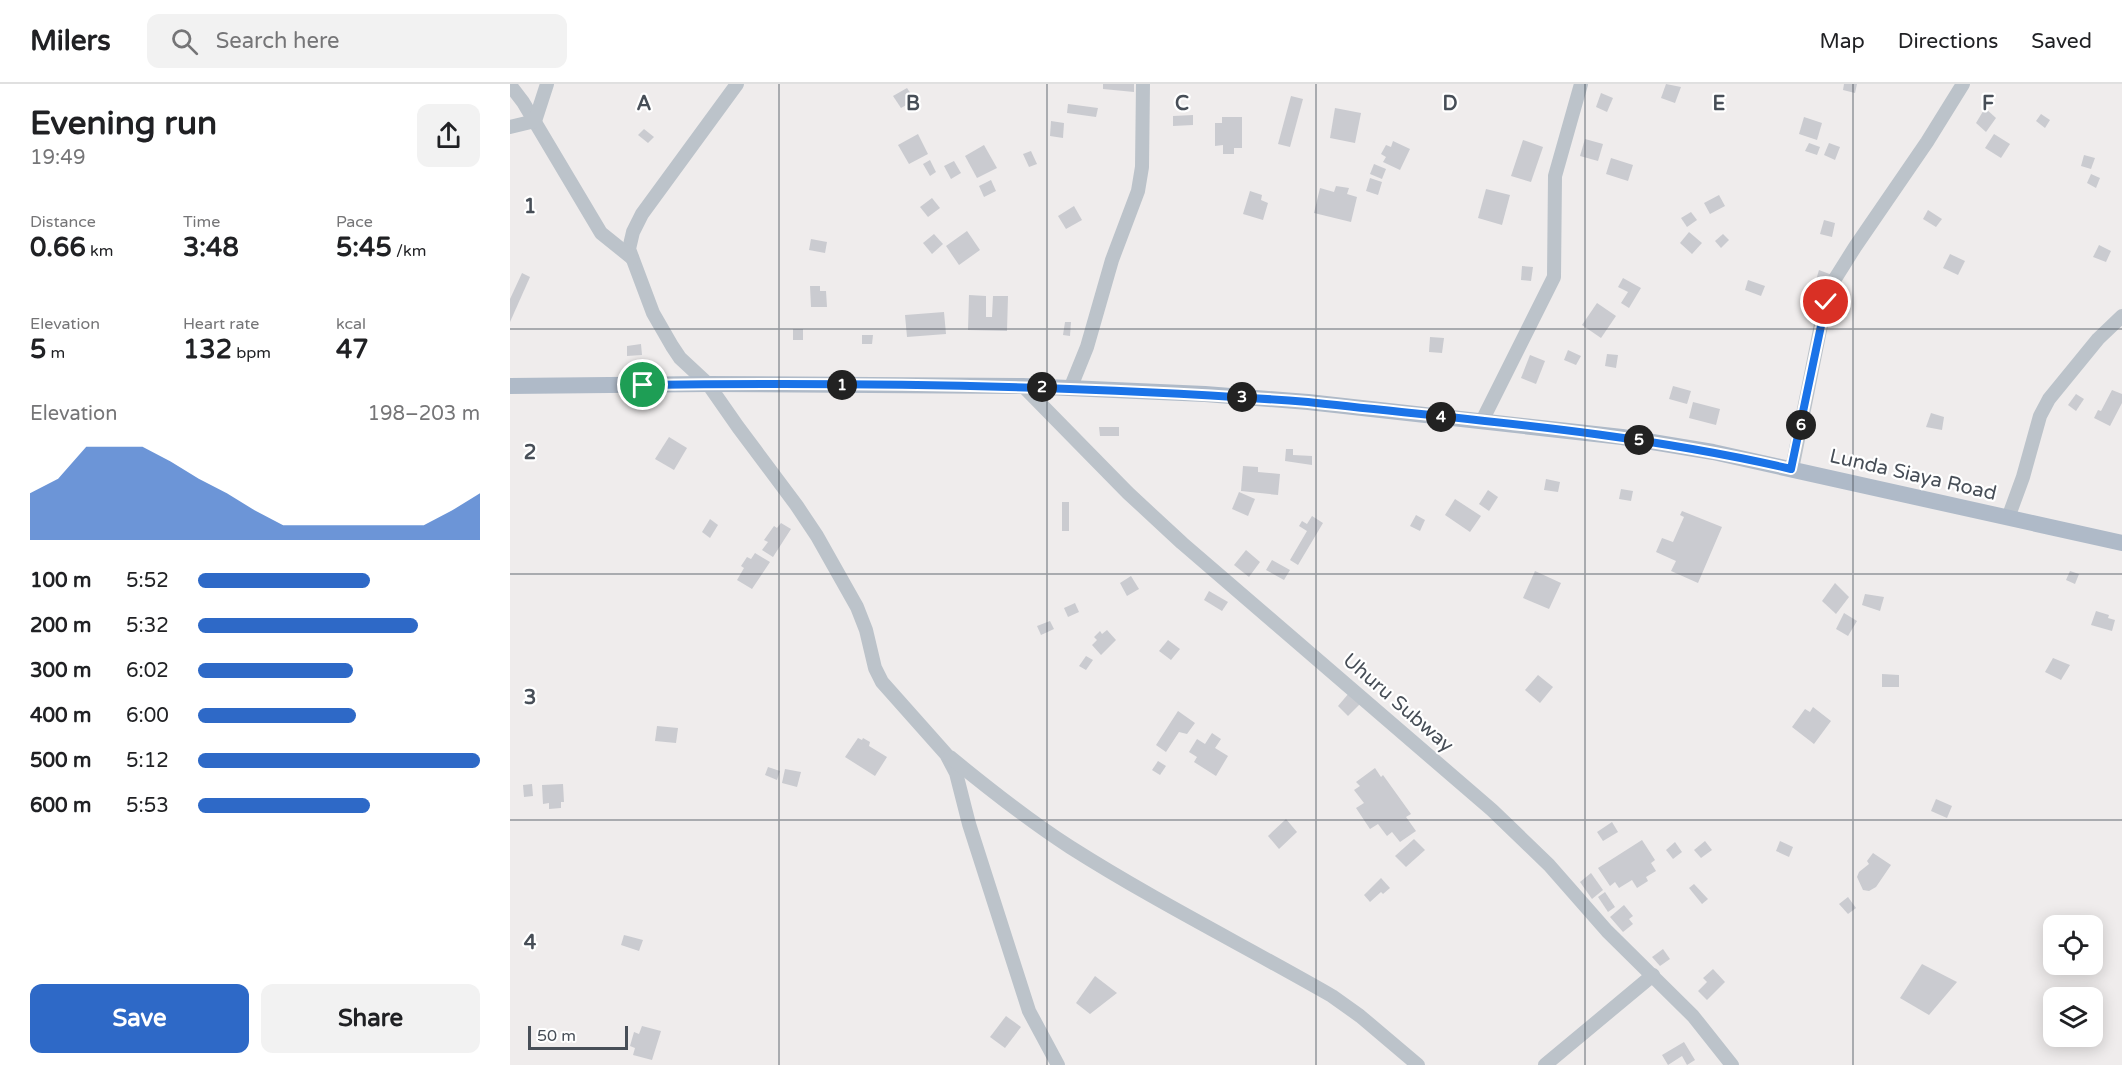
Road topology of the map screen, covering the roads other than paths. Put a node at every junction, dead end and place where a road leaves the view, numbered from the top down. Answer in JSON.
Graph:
{"nodes":[{"id":1,"x":547,"y":84,"type":"edge"},
{"id":2,"x":737,"y":84,"type":"edge"},
{"id":3,"x":1143,"y":84,"type":"edge"},
{"id":4,"x":1581,"y":84,"type":"edge"},
{"id":5,"x":1963,"y":84,"type":"edge"},
{"id":6,"x":510,"y":85,"type":"edge"},
{"id":7,"x":535,"y":121,"type":"junction"},
{"id":8,"x":510,"y":127,"type":"edge"},
{"id":9,"x":632,"y":258,"type":"junction"},
{"id":10,"x":2122,"y":316,"type":"edge"},
{"id":11,"x":708,"y":384,"type":"junction"},
{"id":12,"x":510,"y":386,"type":"edge"},
{"id":13,"x":1023,"y":386,"type":"junction"},
{"id":14,"x":1070,"y":389,"type":"junction"},
{"id":15,"x":1482,"y":422,"type":"junction"},
{"id":16,"x":1791,"y":469,"type":"junction"},
{"id":17,"x":2008,"y":518,"type":"junction"},
{"id":18,"x":2122,"y":543,"type":"edge"},
{"id":19,"x":946,"y":754,"type":"junction"},
{"id":20,"x":1653,"y":975,"type":"junction"},
{"id":21,"x":1058,"y":1065,"type":"edge"},
{"id":22,"x":1418,"y":1065,"type":"edge"},
{"id":23,"x":1545,"y":1065,"type":"edge"},
{"id":24,"x":1732,"y":1065,"type":"edge"}],
"edges":[{"from":1,"to":7,"type":"street"},
{"from":2,"to":9,"type":"street"},
{"from":3,"to":14,"type":"street"},
{"from":4,"to":15,"type":"street"},
{"from":5,"to":16,"type":"street"},
{"from":6,"to":7,"type":"street"},
{"from":7,"to":8,"type":"street"},
{"from":7,"to":9,"type":"street"},
{"from":9,"to":11,"type":"street"},
{"from":10,"to":17,"type":"street"},
{"from":11,"to":12,"type":"main road","name":"Lunda Siaya Road"},
{"from":11,"to":13,"type":"main road","name":"Lunda Siaya Road"},
{"from":11,"to":19,"type":"street"},
{"from":13,"to":14,"type":"main road","name":"Lunda Siaya Road"},
{"from":13,"to":20,"type":"street","name":"Uhuru Subway"},
{"from":14,"to":15,"type":"main road","name":"Lunda Siaya Road"},
{"from":15,"to":16,"type":"main road","name":"Lunda Siaya Road"},
{"from":16,"to":17,"type":"main road","name":"Lunda Siaya Road"},
{"from":17,"to":18,"type":"main road","name":"Lunda Siaya Road"},
{"from":19,"to":21,"type":"street"},
{"from":19,"to":22,"type":"street"},
{"from":20,"to":23,"type":"street"},
{"from":20,"to":24,"type":"street","name":"Uhuru Subway"}]}
